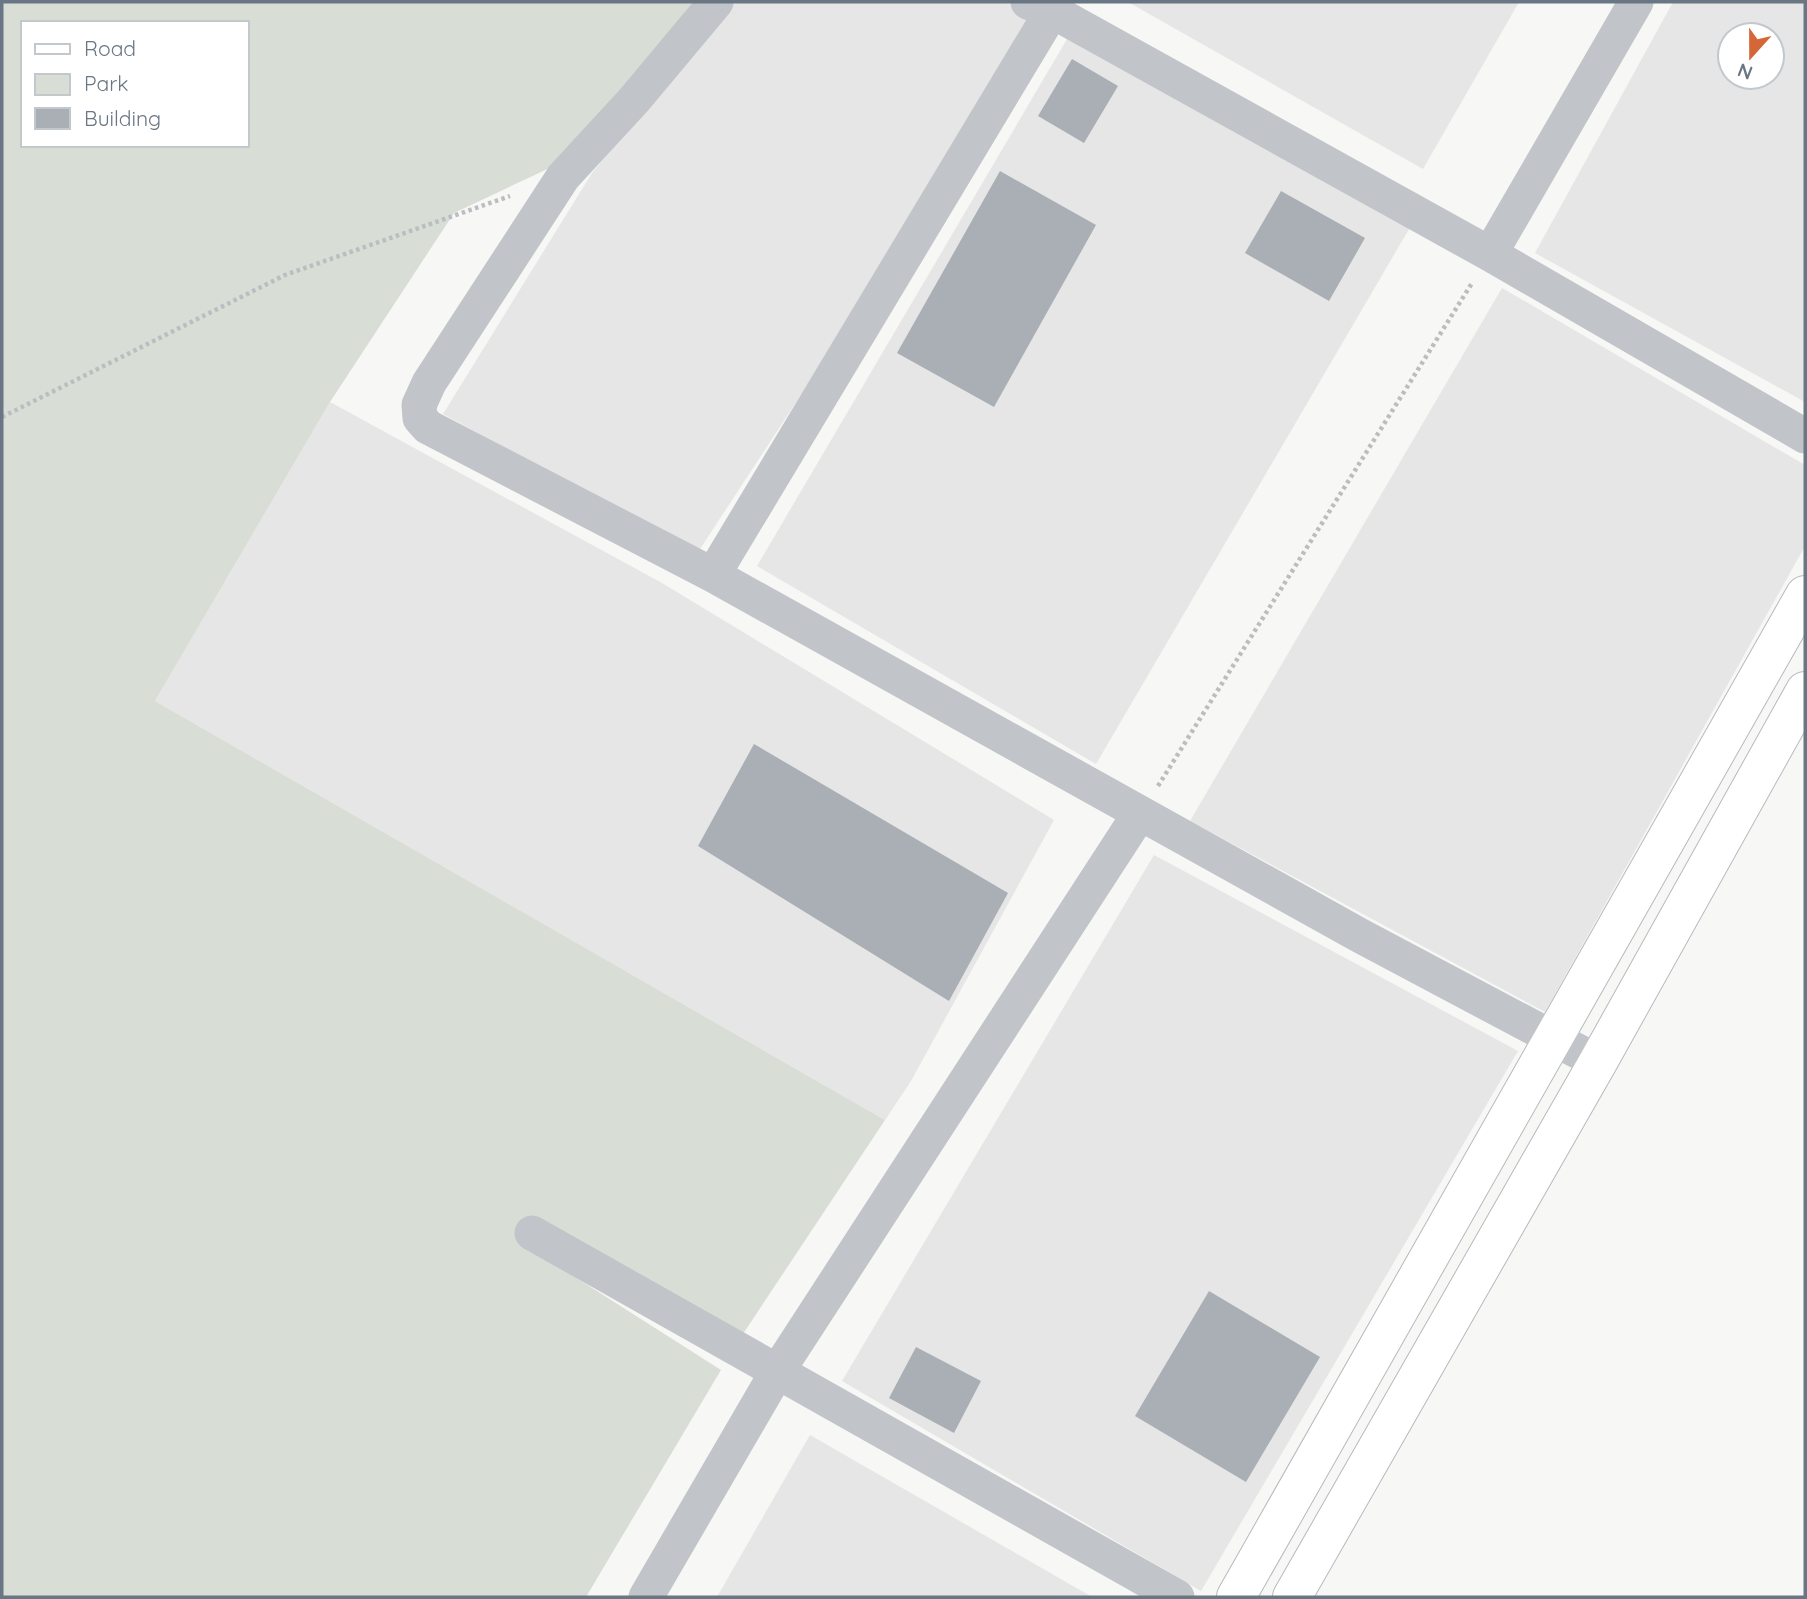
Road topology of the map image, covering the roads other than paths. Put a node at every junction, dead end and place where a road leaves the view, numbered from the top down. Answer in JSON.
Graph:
{"nodes":[{"id":1,"x":716,"y":2,"type":"edge"},
{"id":2,"x":1636,"y":2,"type":"edge"},
{"id":3,"x":1040,"y":6,"type":"edge"},
{"id":4,"x":1490,"y":254,"type":"junction"},
{"id":5,"x":1805,"y":436,"type":"edge"},
{"id":6,"x":713,"y":575,"type":"junction"},
{"id":7,"x":1805,"y":594,"type":"edge"},
{"id":8,"x":1805,"y":691,"type":"edge"},
{"id":9,"x":1140,"y":813,"type":"junction"},
{"id":10,"x":1553,"y":1040,"type":"junction"},
{"id":11,"x":1598,"y":1062,"type":"junction"},
{"id":12,"x":532,"y":1233,"type":"dead end"},
{"id":13,"x":777,"y":1372,"type":"junction"},
{"id":14,"x":646,"y":1597,"type":"edge"},
{"id":15,"x":1177,"y":1597,"type":"edge"},
{"id":16,"x":1236,"y":1597,"type":"edge"},
{"id":17,"x":1292,"y":1597,"type":"edge"}],
"edges":[{"from":1,"to":6,"type":"street"},
{"from":2,"to":4,"type":"street"},
{"from":3,"to":4,"type":"street"},
{"from":3,"to":6,"type":"street"},
{"from":4,"to":5,"type":"street"},
{"from":6,"to":9,"type":"street"},
{"from":7,"to":10,"type":"street"},
{"from":8,"to":11,"type":"street"},
{"from":9,"to":10,"type":"street"},
{"from":9,"to":13,"type":"street"},
{"from":10,"to":11,"type":"street"},
{"from":10,"to":16,"type":"street"},
{"from":11,"to":17,"type":"street"},
{"from":12,"to":13,"type":"street"},
{"from":13,"to":14,"type":"street"},
{"from":13,"to":15,"type":"street"}]}
